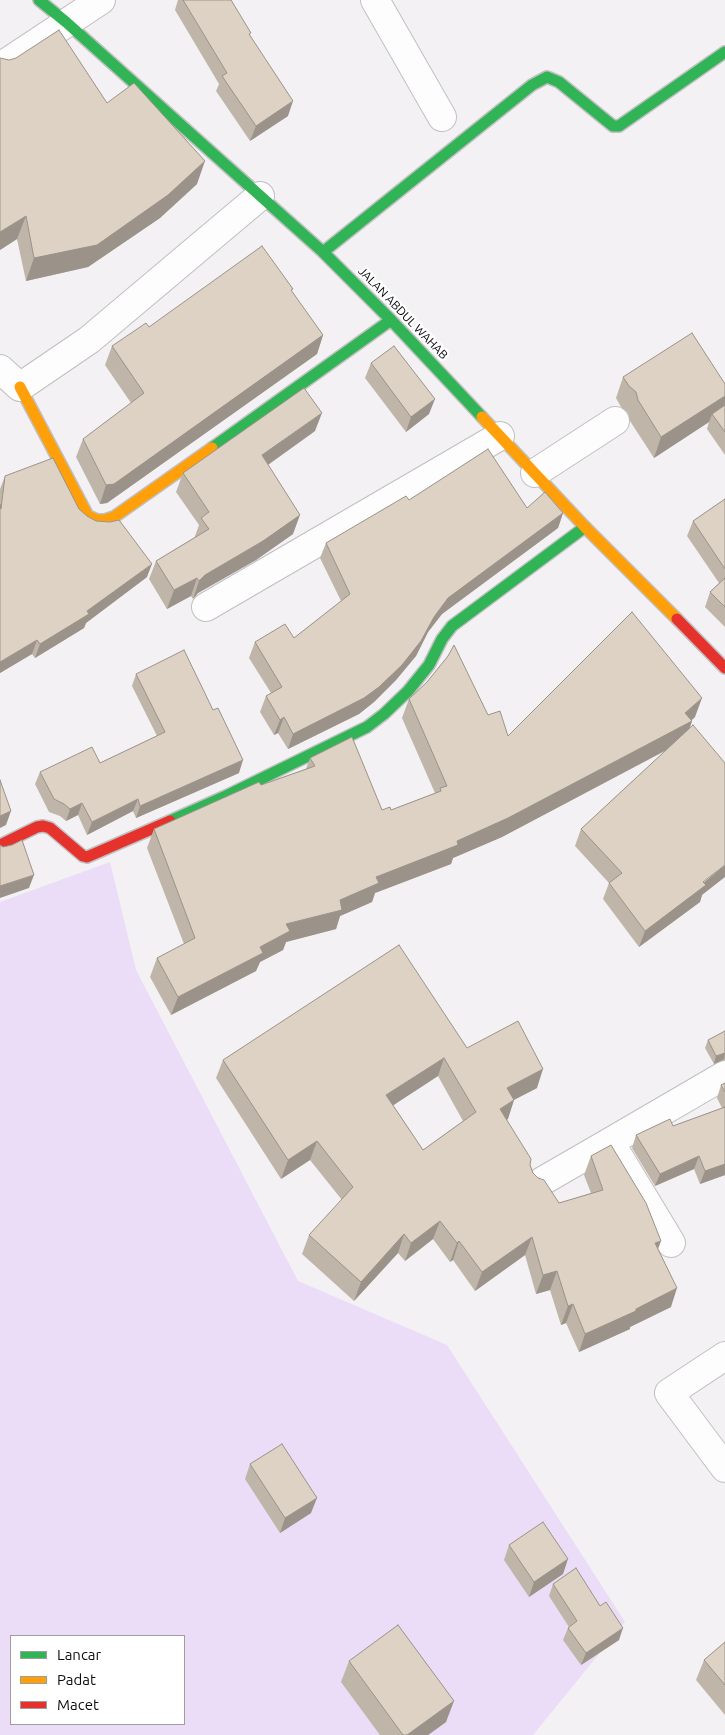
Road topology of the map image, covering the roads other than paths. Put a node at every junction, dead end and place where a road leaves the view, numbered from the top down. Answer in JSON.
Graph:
{"nodes":[{"id":1,"x":39,"y":0,"type":"edge"},
{"id":2,"x":101,"y":0,"type":"edge"},
{"id":3,"x":375,"y":0,"type":"edge"},
{"id":4,"x":66,"y":22,"type":"junction"},
{"id":5,"x":725,"y":52,"type":"edge"},
{"id":6,"x":0,"y":67,"type":"edge"},
{"id":7,"x":442,"y":116,"type":"dead end"},
{"id":8,"x":260,"y":196,"type":"junction"},
{"id":9,"x":323,"y":252,"type":"junction"},
{"id":10,"x":391,"y":320,"type":"junction"},
{"id":11,"x":10,"y":378,"type":"edge"},
{"id":12,"x":615,"y":421,"type":"dead end"},
{"id":13,"x":500,"y":436,"type":"junction"},
{"id":14,"x":535,"y":474,"type":"junction"},
{"id":15,"x":585,"y":527,"type":"junction"},
{"id":16,"x":206,"y":606,"type":"dead end"},
{"id":17,"x":725,"y":668,"type":"edge"},
{"id":18,"x":0,"y":845,"type":"edge"},
{"id":19,"x":725,"y":1075,"type":"edge"},
{"id":20,"x":610,"y":1142,"type":"junction"},
{"id":21,"x":539,"y":1183,"type":"edge"},
{"id":22,"x":671,"y":1243,"type":"dead end"},
{"id":23,"x":725,"y":1356,"type":"edge"},
{"id":24,"x":725,"y":1468,"type":"edge"}],
"edges":[{"from":1,"to":4,"type":"street","name":"JALAN ABDUL WAHAB"},
{"from":2,"to":4,"type":"street"},
{"from":3,"to":7,"type":"street"},
{"from":4,"to":6,"type":"street"},
{"from":4,"to":8,"type":"street","name":"JALAN ABDUL WAHAB"},
{"from":5,"to":9,"type":"street"},
{"from":8,"to":9,"type":"street","name":"JALAN ABDUL WAHAB"},
{"from":8,"to":11,"type":"street"},
{"from":9,"to":10,"type":"street","name":"JALAN ABDUL WAHAB"},
{"from":10,"to":11,"type":"street"},
{"from":10,"to":13,"type":"street","name":"JALAN ABDUL WAHAB"},
{"from":12,"to":14,"type":"street"},
{"from":13,"to":14,"type":"street","name":"JALAN ABDUL WAHAB"},
{"from":13,"to":16,"type":"street"},
{"from":14,"to":15,"type":"street","name":"JALAN ABDUL WAHAB"},
{"from":15,"to":17,"type":"street","name":"JALAN ABDUL WAHAB"},
{"from":15,"to":18,"type":"street"},
{"from":19,"to":20,"type":"street"},
{"from":20,"to":21,"type":"street"},
{"from":20,"to":22,"type":"street"},
{"from":23,"to":24,"type":"street"}]}
